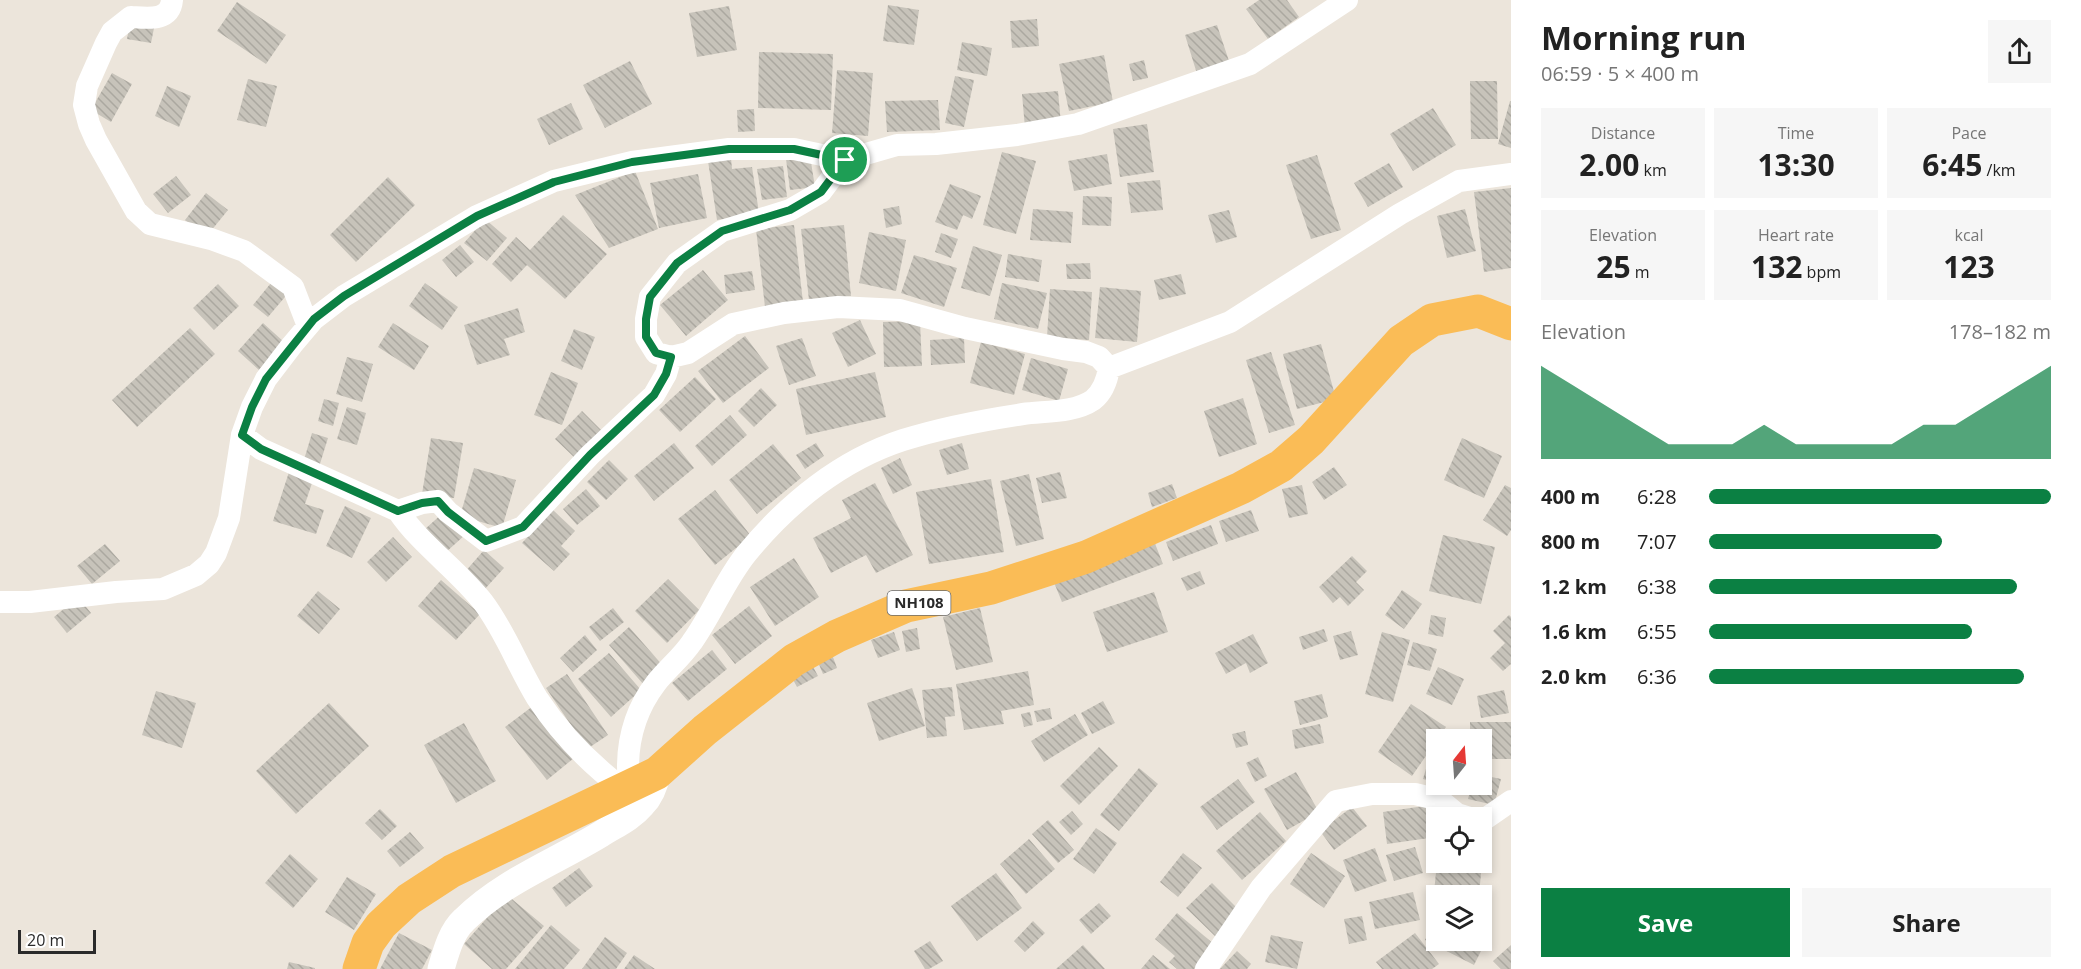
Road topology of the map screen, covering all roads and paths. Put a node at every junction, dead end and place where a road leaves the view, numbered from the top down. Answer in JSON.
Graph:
{"nodes":[{"id":1,"x":172,"y":0,"type":"edge"},
{"id":2,"x":1347,"y":0,"type":"edge"},
{"id":3,"x":845,"y":160,"type":"junction"},
{"id":4,"x":1511,"y":174,"type":"edge"},
{"id":5,"x":1511,"y":324,"type":"edge"},
{"id":6,"x":308,"y":326,"type":"junction"},
{"id":7,"x":671,"y":357,"type":"junction"},
{"id":8,"x":1109,"y":368,"type":"junction"},
{"id":9,"x":242,"y":435,"type":"junction"},
{"id":10,"x":398,"y":511,"type":"junction"},
{"id":11,"x":0,"y":602,"type":"edge"},
{"id":12,"x":636,"y":782,"type":"junction"},
{"id":13,"x":1511,"y":801,"type":"edge"},
{"id":14,"x":1448,"y":807,"type":"edge"},
{"id":15,"x":1492,"y":814,"type":"edge"},
{"id":16,"x":359,"y":969,"type":"edge"},
{"id":17,"x":441,"y":969,"type":"edge"},
{"id":18,"x":1206,"y":969,"type":"edge"}],
"edges":[{"from":1,"to":6,"type":"street"},
{"from":2,"to":3,"type":"street"},
{"from":3,"to":6,"type":"street"},
{"from":3,"to":7,"type":"street"},
{"from":4,"to":8,"type":"street"},
{"from":5,"to":12,"type":"highway","number":"NH108"},
{"from":6,"to":9,"type":"street"},
{"from":7,"to":8,"type":"street"},
{"from":7,"to":10,"type":"street"},
{"from":8,"to":12,"type":"street"},
{"from":9,"to":10,"type":"street"},
{"from":9,"to":11,"type":"street"},
{"from":10,"to":12,"type":"street"},
{"from":12,"to":16,"type":"highway","number":"NH108"},
{"from":12,"to":17,"type":"street"},
{"from":13,"to":15,"type":"street"},
{"from":14,"to":18,"type":"street"}]}
